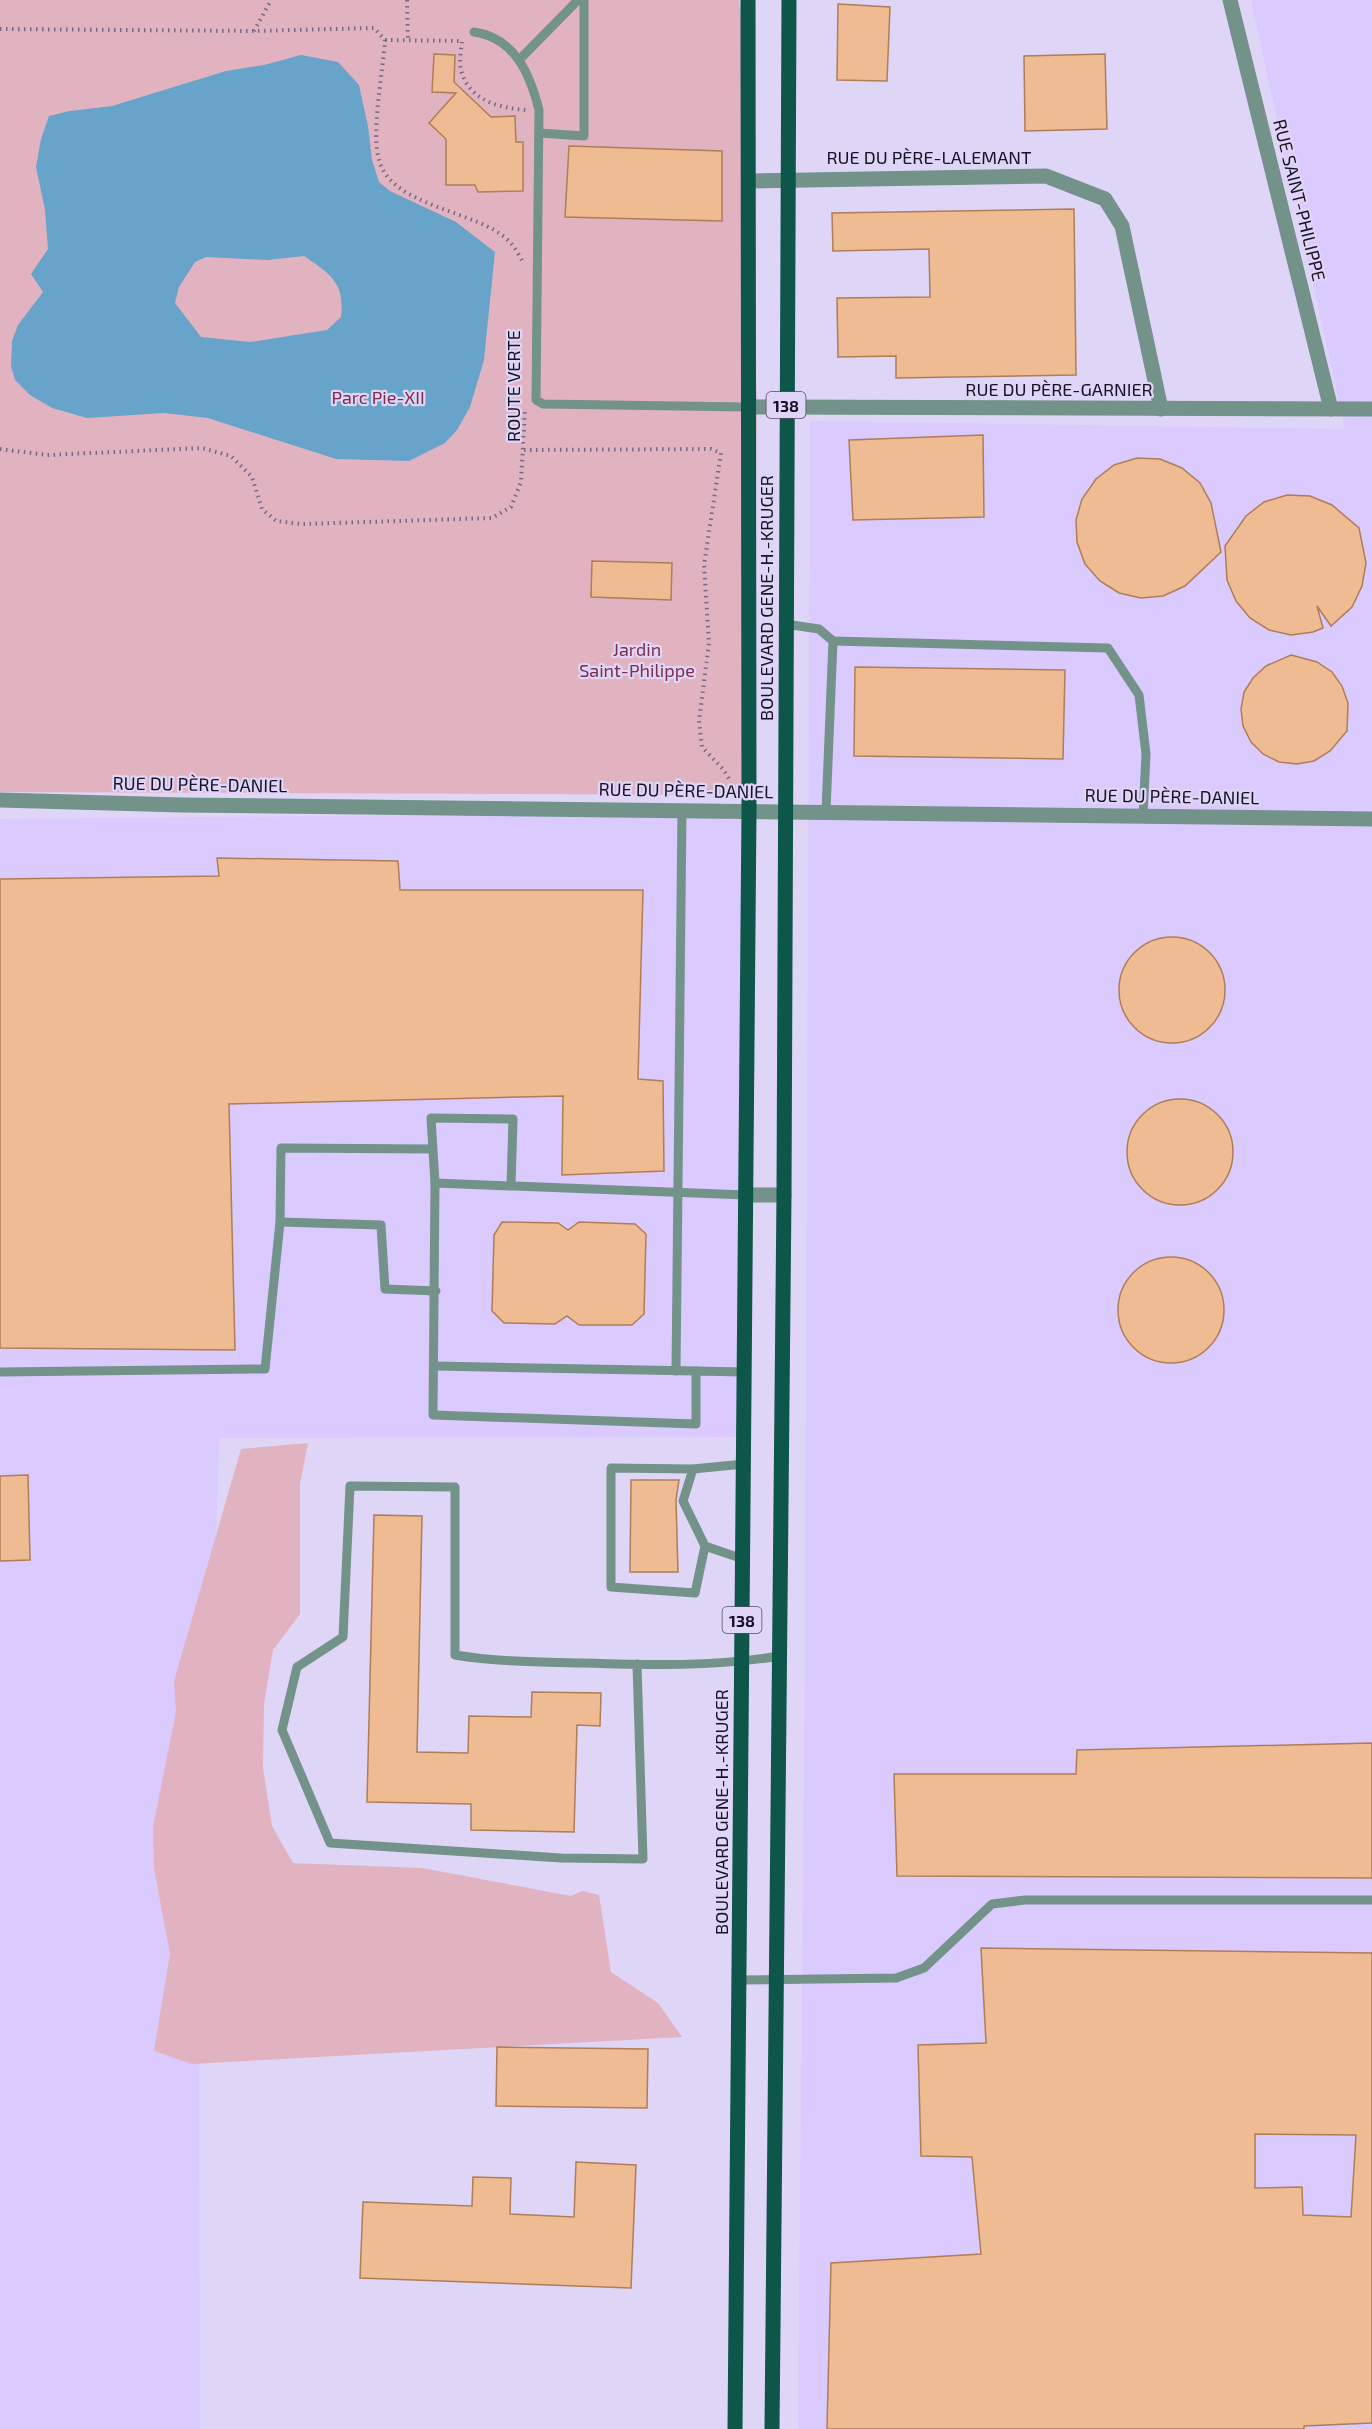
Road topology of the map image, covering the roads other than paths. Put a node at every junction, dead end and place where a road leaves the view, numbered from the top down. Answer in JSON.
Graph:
{"nodes":[{"id":1,"x":578,"y":0,"type":"edge"},
{"id":2,"x":584,"y":0,"type":"edge"},
{"id":3,"x":748,"y":0,"type":"edge"},
{"id":4,"x":789,"y":0,"type":"edge"},
{"id":5,"x":1230,"y":0,"type":"edge"},
{"id":6,"x":474,"y":32,"type":"dead end"},
{"id":7,"x":520,"y":59,"type":"junction"},
{"id":8,"x":539,"y":134,"type":"junction"},
{"id":9,"x":787,"y":178,"type":"junction"},
{"id":10,"x":750,"y":181,"type":"junction"},
{"id":11,"x":747,"y":408,"type":"junction"},
{"id":12,"x":786,"y":408,"type":"junction"},
{"id":13,"x":1161,"y":409,"type":"junction"},
{"id":14,"x":1332,"y":409,"type":"junction"},
{"id":15,"x":1372,"y":409,"type":"edge"},
{"id":16,"x":785,"y":624,"type":"junction"},
{"id":17,"x":833,"y":641,"type":"junction"},
{"id":18,"x":0,"y":800,"type":"edge"},
{"id":19,"x":682,"y":810,"type":"junction"},
{"id":20,"x":749,"y":811,"type":"junction"},
{"id":21,"x":784,"y":811,"type":"junction"},
{"id":22,"x":826,"y":812,"type":"junction"},
{"id":23,"x":1143,"y":816,"type":"junction"},
{"id":24,"x":1372,"y":819,"type":"edge"},
{"id":25,"x":432,"y":1149,"type":"junction"},
{"id":26,"x":435,"y":1183,"type":"junction"},
{"id":27,"x":511,"y":1186,"type":"junction"},
{"id":28,"x":678,"y":1192,"type":"junction"},
{"id":29,"x":746,"y":1195,"type":"junction"},
{"id":30,"x":784,"y":1196,"type":"junction"},
{"id":31,"x":280,"y":1222,"type":"junction"},
{"id":32,"x":436,"y":1291,"type":"junction"},
{"id":33,"x":436,"y":1366,"type":"junction"},
{"id":34,"x":676,"y":1371,"type":"junction"},
{"id":35,"x":696,"y":1371,"type":"junction"},
{"id":36,"x":0,"y":1372,"type":"edge"},
{"id":37,"x":744,"y":1372,"type":"junction"},
{"id":38,"x":744,"y":1464,"type":"junction"},
{"id":39,"x":693,"y":1469,"type":"junction"},
{"id":40,"x":705,"y":1546,"type":"junction"},
{"id":41,"x":743,"y":1559,"type":"junction"},
{"id":42,"x":780,"y":1656,"type":"junction"},
{"id":43,"x":742,"y":1662,"type":"junction"},
{"id":44,"x":637,"y":1664,"type":"junction"},
{"id":45,"x":1372,"y":1900,"type":"edge"},
{"id":46,"x":739,"y":1980,"type":"junction"},
{"id":47,"x":776,"y":1981,"type":"junction"},
{"id":48,"x":735,"y":2429,"type":"edge"},
{"id":49,"x":772,"y":2429,"type":"edge"}],
"edges":[{"from":1,"to":7,"type":"lane"},
{"from":2,"to":8,"type":"lane"},
{"from":3,"to":10,"type":"main road","name":"BOULEVARD GENE-H.-KRUGER","number":"138"},
{"from":4,"to":9,"type":"main road","name":"BOULEVARD GENE-H.-KRUGER","number":"138"},
{"from":5,"to":14,"type":"street","name":"RUE SAINT-PHILIPPE"},
{"from":6,"to":7,"type":"lane"},
{"from":7,"to":8,"type":"lane"},
{"from":8,"to":11,"type":"lane"},
{"from":9,"to":10,"type":"street","name":"RUE DU PÈRE-LALEMANT"},
{"from":9,"to":12,"type":"main road","name":"BOULEVARD GENE-H.-KRUGER","number":"138"},
{"from":9,"to":13,"type":"street","name":"RUE DU PÈRE-LALEMANT"},
{"from":10,"to":11,"type":"main road","name":"BOULEVARD GENE-H.-KRUGER","number":"138"},
{"from":11,"to":12,"type":"street","name":"RUE DU PÈRE-GARNIER"},
{"from":11,"to":20,"type":"main road","name":"BOULEVARD GENE-H.-KRUGER","number":"138"},
{"from":12,"to":13,"type":"street","name":"RUE DU PÈRE-GARNIER"},
{"from":12,"to":16,"type":"main road","name":"BOULEVARD GENE-H.-KRUGER","number":"138"},
{"from":13,"to":14,"type":"street","name":"RUE DU PÈRE-GARNIER"},
{"from":14,"to":15,"type":"street","name":"RUE DU PÈRE-GARNIER"},
{"from":16,"to":17,"type":"lane"},
{"from":16,"to":21,"type":"main road","name":"BOULEVARD GENE-H.-KRUGER","number":"138"},
{"from":17,"to":22,"type":"lane"},
{"from":17,"to":23,"type":"lane"},
{"from":18,"to":19,"type":"street","name":"RUE DU PÈRE-DANIEL"},
{"from":19,"to":20,"type":"street","name":"RUE DU PÈRE-DANIEL"},
{"from":19,"to":28,"type":"lane"},
{"from":20,"to":21,"type":"street","name":"RUE DU PÈRE-DANIEL"},
{"from":20,"to":29,"type":"main road","name":"BOULEVARD GENE-H.-KRUGER","number":"138"},
{"from":21,"to":22,"type":"street","name":"RUE DU PÈRE-DANIEL"},
{"from":21,"to":30,"type":"main road","name":"BOULEVARD GENE-H.-KRUGER","number":"138"},
{"from":22,"to":23,"type":"street","name":"RUE DU PÈRE-DANIEL"},
{"from":23,"to":24,"type":"street","name":"RUE DU PÈRE-DANIEL"},
{"from":25,"to":26,"type":"lane"},
{"from":25,"to":27,"type":"lane"},
{"from":25,"to":31,"type":"lane"},
{"from":26,"to":27,"type":"lane"},
{"from":26,"to":32,"type":"lane"},
{"from":27,"to":28,"type":"lane"},
{"from":28,"to":29,"type":"lane"},
{"from":28,"to":34,"type":"lane"},
{"from":29,"to":30,"type":"street"},
{"from":29,"to":37,"type":"main road","name":"BOULEVARD GENE-H.-KRUGER","number":"138"},
{"from":30,"to":42,"type":"main road","name":"BOULEVARD GENE-H.-KRUGER","number":"138"},
{"from":31,"to":32,"type":"lane"},
{"from":31,"to":36,"type":"lane"},
{"from":32,"to":33,"type":"lane"},
{"from":33,"to":34,"type":"lane"},
{"from":33,"to":35,"type":"lane"},
{"from":34,"to":35,"type":"lane"},
{"from":35,"to":37,"type":"lane"},
{"from":37,"to":38,"type":"main road","name":"BOULEVARD GENE-H.-KRUGER","number":"138"},
{"from":38,"to":39,"type":"lane"},
{"from":38,"to":41,"type":"main road","name":"BOULEVARD GENE-H.-KRUGER","number":"138"},
{"from":39,"to":40,"type":"lane"},
{"from":39,"to":40,"type":"lane"},
{"from":40,"to":41,"type":"lane"},
{"from":41,"to":43,"type":"main road","name":"BOULEVARD GENE-H.-KRUGER","number":"138"},
{"from":42,"to":43,"type":"lane"},
{"from":42,"to":47,"type":"main road","name":"BOULEVARD GENE-H.-KRUGER","number":"138"},
{"from":43,"to":44,"type":"lane"},
{"from":43,"to":46,"type":"main road","name":"BOULEVARD GENE-H.-KRUGER","number":"138"},
{"from":44,"to":44,"type":"lane"},
{"from":45,"to":47,"type":"lane"},
{"from":46,"to":47,"type":"lane"},
{"from":46,"to":48,"type":"main road","name":"BOULEVARD GENE-H.-KRUGER","number":"138"},
{"from":47,"to":49,"type":"main road","name":"BOULEVARD GENE-H.-KRUGER","number":"138"}]}
